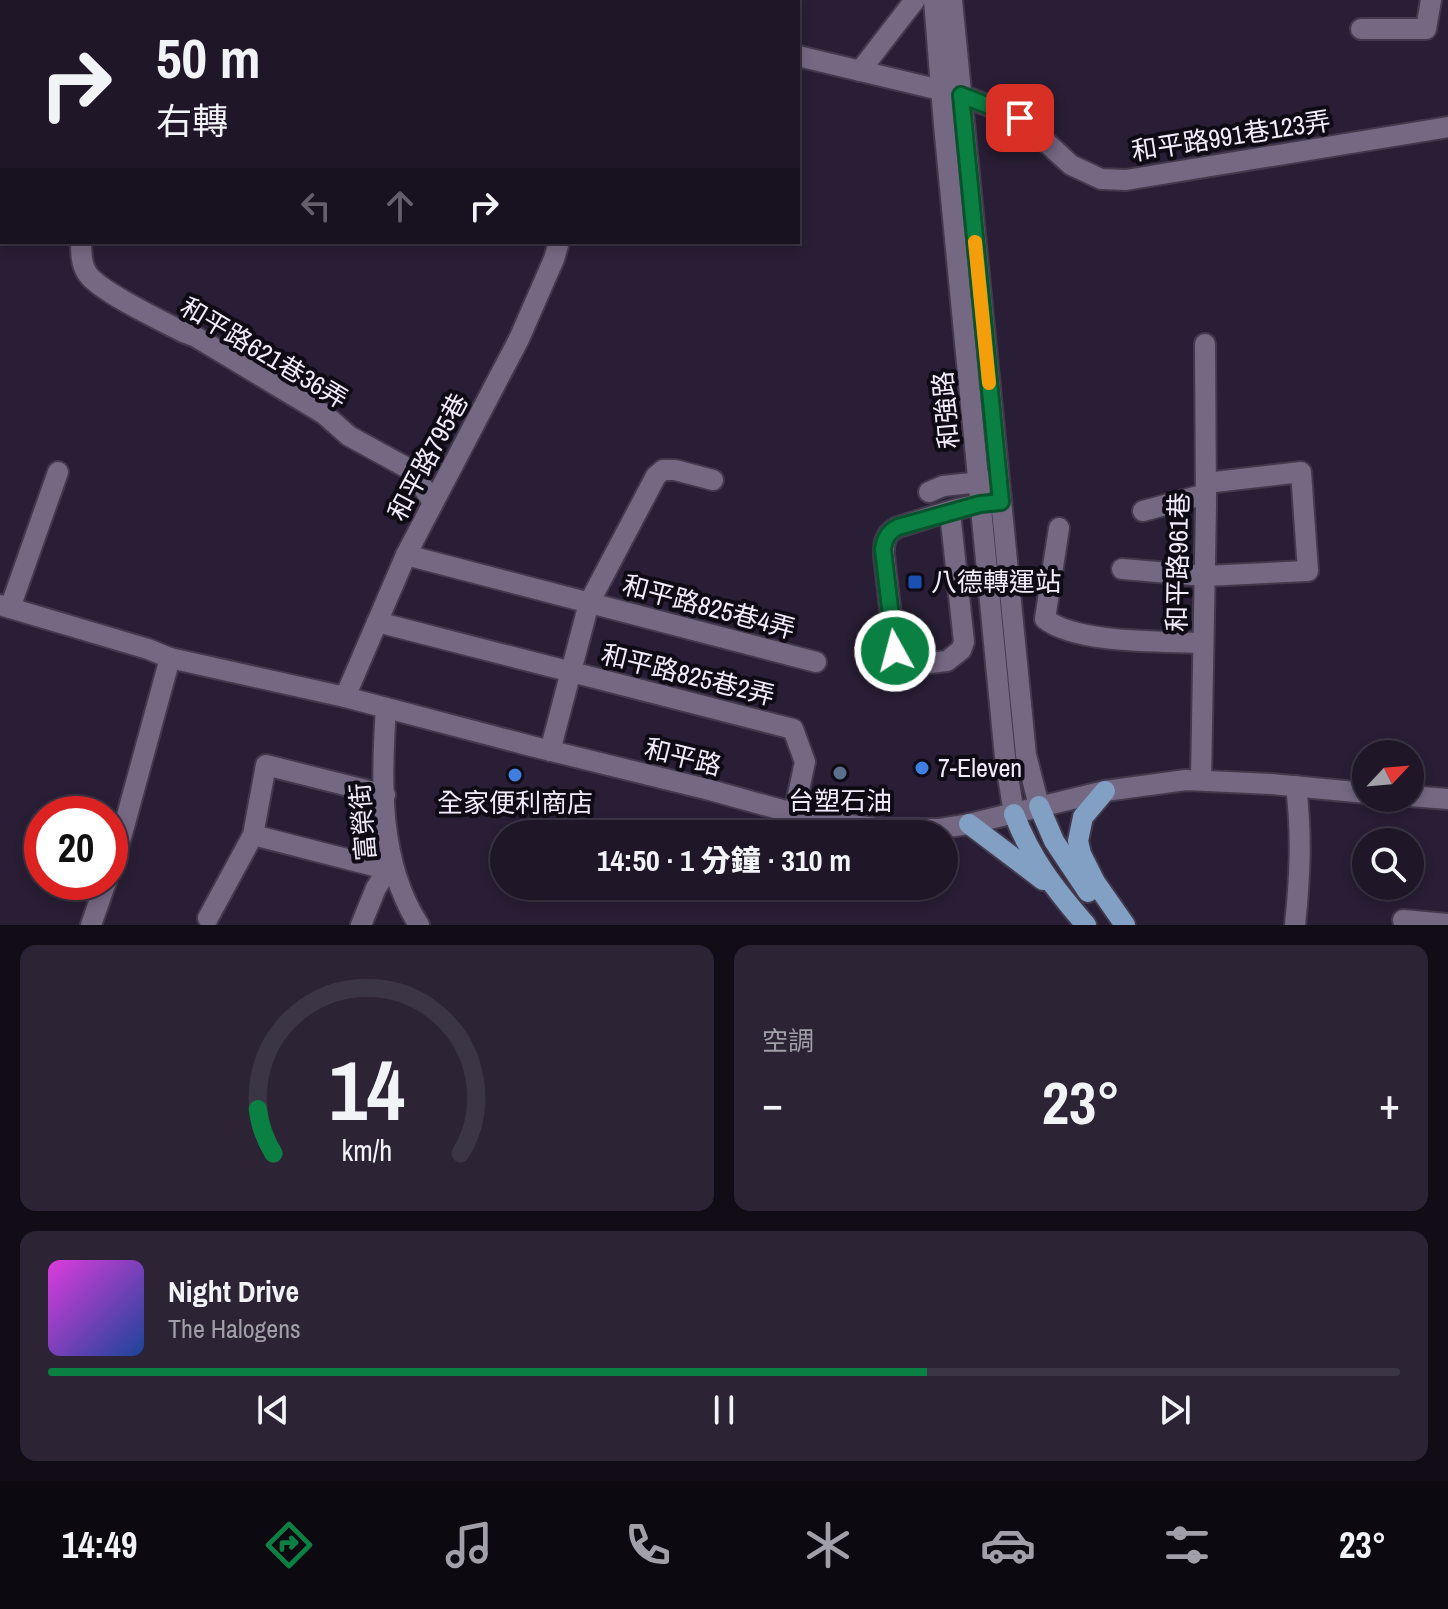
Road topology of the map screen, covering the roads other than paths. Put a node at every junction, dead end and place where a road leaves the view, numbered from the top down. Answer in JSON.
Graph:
{"nodes":[{"id":1,"x":915,"y":0,"type":"edge"},
{"id":2,"x":934,"y":0,"type":"edge"},
{"id":3,"x":952,"y":0,"type":"edge"},
{"id":4,"x":1431,"y":0,"type":"edge"},
{"id":5,"x":1361,"y":29,"type":"dead end"},
{"id":6,"x":800,"y":56,"type":"edge"},
{"id":7,"x":860,"y":71,"type":"junction"},
{"id":8,"x":951,"y":93,"type":"junction"},
{"id":9,"x":1448,"y":127,"type":"edge"},
{"id":10,"x":81,"y":244,"type":"edge"},
{"id":11,"x":558,"y":244,"type":"edge"},
{"id":12,"x":1205,"y":344,"type":"dead end"},
{"id":13,"x":58,"y":472,"type":"dead end"},
{"id":14,"x":713,"y":480,"type":"dead end"},
{"id":15,"x":989,"y":481,"type":"junction"},
{"id":16,"x":1206,"y":489,"type":"junction"},
{"id":17,"x":433,"y":502,"type":"junction"},
{"id":18,"x":991,"y":503,"type":"junction"},
{"id":19,"x":927,"y":504,"type":"junction"},
{"id":20,"x":1143,"y":511,"type":"dead end"},
{"id":21,"x":950,"y":512,"type":"junction"},
{"id":22,"x":1059,"y":528,"type":"dead end"},
{"id":23,"x":406,"y":555,"type":"junction"},
{"id":24,"x":1122,"y":569,"type":"dead end"},
{"id":25,"x":1205,"y":576,"type":"junction"},
{"id":26,"x":589,"y":603,"type":"junction"},
{"id":27,"x":5,"y":606,"type":"edge"},
{"id":28,"x":377,"y":622,"type":"junction"},
{"id":29,"x":1203,"y":643,"type":"junction"},
{"id":30,"x":170,"y":658,"type":"junction"},
{"id":31,"x":816,"y":662,"type":"dead end"},
{"id":32,"x":571,"y":672,"type":"junction"},
{"id":33,"x":345,"y":697,"type":"junction"},
{"id":34,"x":386,"y":708,"type":"junction"},
{"id":35,"x":550,"y":751,"type":"junction"},
{"id":36,"x":1201,"y":780,"type":"junction"},
{"id":37,"x":1296,"y":786,"type":"junction"},
{"id":38,"x":1105,"y":791,"type":"junction"},
{"id":39,"x":1352,"y":792,"type":"edge"},
{"id":40,"x":385,"y":795,"type":"junction"},
{"id":41,"x":1424,"y":797,"type":"edge"},
{"id":42,"x":1448,"y":799,"type":"edge"},
{"id":43,"x":1039,"y":806,"type":"junction"},
{"id":44,"x":128,"y":812,"type":"edge"},
{"id":45,"x":794,"y":813,"type":"junction"},
{"id":46,"x":1014,"y":814,"type":"junction"},
{"id":47,"x":969,"y":824,"type":"junction"},
{"id":48,"x":253,"y":835,"type":"junction"},
{"id":49,"x":392,"y":864,"type":"junction"},
{"id":50,"x":1053,"y":887,"type":"junction"},
{"id":51,"x":100,"y":900,"type":"edge"},
{"id":52,"x":208,"y":918,"type":"dead end"},
{"id":53,"x":1403,"y":920,"type":"dead end"},
{"id":54,"x":1448,"y":924,"type":"edge"},
{"id":55,"x":91,"y":925,"type":"edge"},
{"id":56,"x":361,"y":925,"type":"edge"},
{"id":57,"x":419,"y":925,"type":"edge"},
{"id":58,"x":1086,"y":925,"type":"edge"},
{"id":59,"x":1117,"y":925,"type":"edge"},
{"id":60,"x":1125,"y":925,"type":"edge"},
{"id":61,"x":1295,"y":925,"type":"edge"}],
"edges":[{"from":1,"to":7,"type":"street"},
{"from":2,"to":8,"type":"street","name":"和強路"},
{"from":3,"to":8,"type":"street","name":"和強路"},
{"from":4,"to":5,"type":"street"},
{"from":6,"to":7,"type":"street","name":"和平路991巷123弄"},
{"from":7,"to":8,"type":"street","name":"和平路991巷123弄"},
{"from":8,"to":9,"type":"street","name":"和平路991巷123弄"},
{"from":8,"to":15,"type":"street","name":"和強路"},
{"from":10,"to":17,"type":"street","name":"和平路621巷36弄"},
{"from":11,"to":17,"type":"street","name":"和平路795巷"},
{"from":12,"to":16,"type":"street","name":"和平路961巷"},
{"from":13,"to":27,"type":"street"},
{"from":14,"to":26,"type":"street"},
{"from":15,"to":18,"type":"street","name":"和強路"},
{"from":15,"to":19,"type":"street"},
{"from":16,"to":20,"type":"street"},
{"from":16,"to":25,"type":"street","name":"和平路961巷"},
{"from":16,"to":25,"type":"street"},
{"from":17,"to":23,"type":"street","name":"和平路795巷"},
{"from":18,"to":21,"type":"street"},
{"from":18,"to":43,"type":"street","name":"和強路"},
{"from":18,"to":46,"type":"street","name":"和強路"},
{"from":19,"to":21,"type":"street"},
{"from":19,"to":21,"type":"street"},
{"from":22,"to":29,"type":"street"},
{"from":23,"to":26,"type":"street","name":"和平路825巷4弄"},
{"from":23,"to":28,"type":"street","name":"和平路795巷"},
{"from":24,"to":25,"type":"street"},
{"from":25,"to":29,"type":"street","name":"和平路961巷"},
{"from":26,"to":31,"type":"street","name":"和平路825巷4弄"},
{"from":26,"to":32,"type":"street"},
{"from":27,"to":30,"type":"street","name":"和平路"},
{"from":28,"to":32,"type":"street","name":"和平路825巷2弄"},
{"from":28,"to":33,"type":"street","name":"和平路795巷"},
{"from":29,"to":36,"type":"street","name":"和平路961巷"},
{"from":30,"to":33,"type":"street","name":"和平路"},
{"from":30,"to":44,"type":"street"},
{"from":32,"to":35,"type":"street"},
{"from":32,"to":45,"type":"street","name":"和平路825巷2弄"},
{"from":33,"to":34,"type":"street","name":"和平路"},
{"from":34,"to":35,"type":"street","name":"和平路"},
{"from":34,"to":40,"type":"street","name":"富榮街"},
{"from":35,"to":45,"type":"street","name":"和平路"},
{"from":36,"to":37,"type":"street","name":"和平路"},
{"from":36,"to":38,"type":"street","name":"和平路"},
{"from":37,"to":39,"type":"street","name":"和平路"},
{"from":37,"to":61,"type":"street"},
{"from":38,"to":43,"type":"street","name":"和平路"},
{"from":38,"to":60,"type":"main road"},
{"from":40,"to":48,"type":"street"},
{"from":40,"to":49,"type":"street","name":"富榮街"},
{"from":41,"to":42,"type":"street"},
{"from":43,"to":46,"type":"street","name":"和平路"},
{"from":43,"to":59,"type":"main road"},
{"from":45,"to":47,"type":"street","name":"和平路"},
{"from":46,"to":47,"type":"street","name":"和平路"},
{"from":46,"to":50,"type":"main road"},
{"from":47,"to":50,"type":"main road"},
{"from":48,"to":49,"type":"street"},
{"from":48,"to":52,"type":"street"},
{"from":49,"to":56,"type":"street"},
{"from":49,"to":57,"type":"street","name":"富榮街"},
{"from":50,"to":58,"type":"main road"},
{"from":51,"to":55,"type":"street"},
{"from":53,"to":54,"type":"street"}]}
